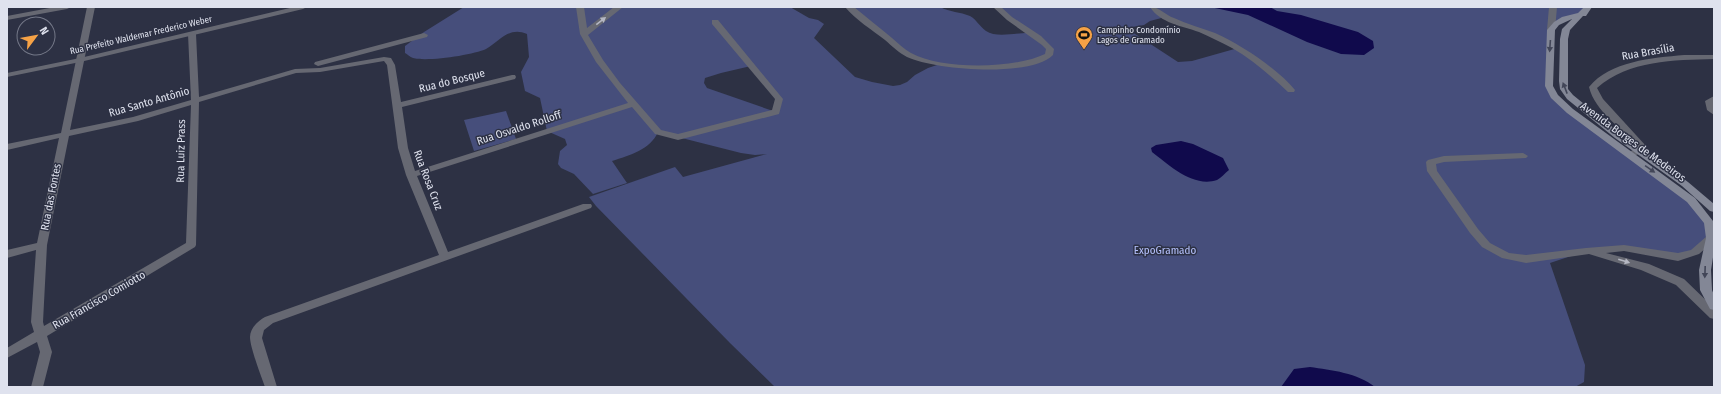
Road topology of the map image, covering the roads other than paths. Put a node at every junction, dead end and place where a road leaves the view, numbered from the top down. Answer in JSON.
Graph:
{"nodes":[{"id":1,"x":67,"y":7,"type":"edge"},
{"id":2,"x":91,"y":7,"type":"edge"},
{"id":3,"x":303,"y":7,"type":"edge"},
{"id":4,"x":580,"y":7,"type":"edge"},
{"id":5,"x":619,"y":7,"type":"edge"},
{"id":6,"x":849,"y":7,"type":"edge"},
{"id":7,"x":998,"y":7,"type":"edge"},
{"id":8,"x":1154,"y":7,"type":"edge"},
{"id":9,"x":1553,"y":7,"type":"edge"},
{"id":10,"x":1585,"y":10,"type":"edge"},
{"id":11,"x":7,"y":18,"type":"edge"},
{"id":12,"x":715,"y":22,"type":"dead end"},
{"id":13,"x":1553,"y":24,"type":"junction"},
{"id":14,"x":1566,"y":33,"type":"junction"},
{"id":15,"x":192,"y":34,"type":"junction"},
{"id":16,"x":584,"y":34,"type":"junction"},
{"id":17,"x":424,"y":35,"type":"dead end"},
{"id":18,"x":1714,"y":57,"type":"edge"},
{"id":19,"x":80,"y":60,"type":"junction"},
{"id":20,"x":390,"y":62,"type":"joint"},
{"id":21,"x":295,"y":71,"type":"junction"},
{"id":22,"x":7,"y":75,"type":"edge"},
{"id":23,"x":512,"y":77,"type":"dead end"},
{"id":24,"x":1291,"y":90,"type":"dead end"},
{"id":25,"x":1714,"y":99,"type":"edge"},
{"id":26,"x":194,"y":101,"type":"junction"},
{"id":27,"x":634,"y":104,"type":"junction"},
{"id":28,"x":398,"y":106,"type":"junction"},
{"id":29,"x":1714,"y":112,"type":"edge"},
{"id":30,"x":64,"y":135,"type":"junction"},
{"id":31,"x":7,"y":148,"type":"edge"},
{"id":32,"x":1634,"y":148,"type":"junction"},
{"id":33,"x":1523,"y":156,"type":"dead end"},
{"id":34,"x":411,"y":175,"type":"junction"},
{"id":35,"x":587,"y":206,"type":"dead end"},
{"id":36,"x":1714,"y":209,"type":"edge"},
{"id":37,"x":1711,"y":238,"type":"junction"},
{"id":38,"x":42,"y":245,"type":"junction"},
{"id":39,"x":191,"y":245,"type":"joint"},
{"id":40,"x":1586,"y":251,"type":"junction"},
{"id":41,"x":7,"y":254,"type":"edge"},
{"id":42,"x":445,"y":257,"type":"junction"},
{"id":43,"x":1714,"y":306,"type":"edge"},
{"id":44,"x":1714,"y":315,"type":"edge"},
{"id":45,"x":41,"y":334,"type":"junction"},
{"id":46,"x":7,"y":354,"type":"edge"},
{"id":47,"x":37,"y":387,"type":"edge"},
{"id":48,"x":272,"y":387,"type":"edge"}],
"edges":[{"from":1,"to":11,"type":"street"},
{"from":2,"to":19,"type":"street","name":"Rua das Fontes"},
{"from":3,"to":15,"type":"street","name":"Rua Prefeito Waldemar Frederico Weber"},
{"from":4,"to":16,"type":"street"},
{"from":16,"to":5,"type":"street","one_way":true},
{"from":6,"to":7,"type":"street"},
{"from":8,"to":24,"type":"street"},
{"from":9,"to":13,"type":"street"},
{"from":10,"to":13,"type":"main road"},
{"from":10,"to":14,"type":"main road"},
{"from":12,"to":27,"type":"street"},
{"from":13,"to":14,"type":"main road"},
{"from":13,"to":32,"type":"main road","name":"Avenida Borges de Medeiros","one_way":true},
{"from":32,"to":14,"type":"main road","name":"Avenida Borges de Medeiros","one_way":true},
{"from":15,"to":19,"type":"street","name":"Rua Prefeito Waldemar Frederico Weber"},
{"from":15,"to":26,"type":"street","name":"Rua Luiz Prass"},
{"from":16,"to":27,"type":"street"},
{"from":17,"to":21,"type":"street","name":"Rua Santo Antônio"},
{"from":18,"to":32,"type":"street","name":"Rua Brasília"},
{"from":19,"to":22,"type":"street","name":"Rua Prefeito Waldemar Frederico Weber"},
{"from":19,"to":30,"type":"street","name":"Rua das Fontes"},
{"from":20,"to":21,"type":"street","name":"Rua Santo Antônio"},
{"from":20,"to":28,"type":"street","name":"Rua Rosa Cruz"},
{"from":21,"to":26,"type":"street","name":"Rua Santo Antônio"},
{"from":23,"to":28,"type":"street","name":"Rua do Bosque"},
{"from":25,"to":29,"type":"street"},
{"from":26,"to":30,"type":"street","name":"Rua Santo Antônio"},
{"from":26,"to":39,"type":"street","name":"Rua Luiz Prass"},
{"from":27,"to":34,"type":"street","name":"Rua Osvaldo Rolloff"},
{"from":28,"to":34,"type":"street","name":"Rua Rosa Cruz"},
{"from":30,"to":31,"type":"street","name":"Rua Santo Antônio"},
{"from":30,"to":38,"type":"street","name":"Rua das Fontes"},
{"from":32,"to":36,"type":"main road","name":"Avenida Borges de Medeiros"},
{"from":32,"to":37,"type":"main road","name":"Avenida Borges de Medeiros","one_way":true},
{"from":33,"to":40,"type":"street"},
{"from":34,"to":42,"type":"street","name":"Rua Rosa Cruz"},
{"from":35,"to":42,"type":"street"},
{"from":37,"to":40,"type":"street"},
{"from":37,"to":43,"type":"main road","name":"Avenida Borges de Medeiros","one_way":true},
{"from":38,"to":41,"type":"street"},
{"from":38,"to":45,"type":"street","name":"Rua das Fontes"},
{"from":39,"to":45,"type":"street","name":"Rua Francisco Comiotto"},
{"from":40,"to":44,"type":"street","one_way":true},
{"from":42,"to":48,"type":"street"},
{"from":45,"to":46,"type":"street","name":"Rua Francisco Comiotto"},
{"from":45,"to":47,"type":"street","name":"Rua das Fontes"}]}
